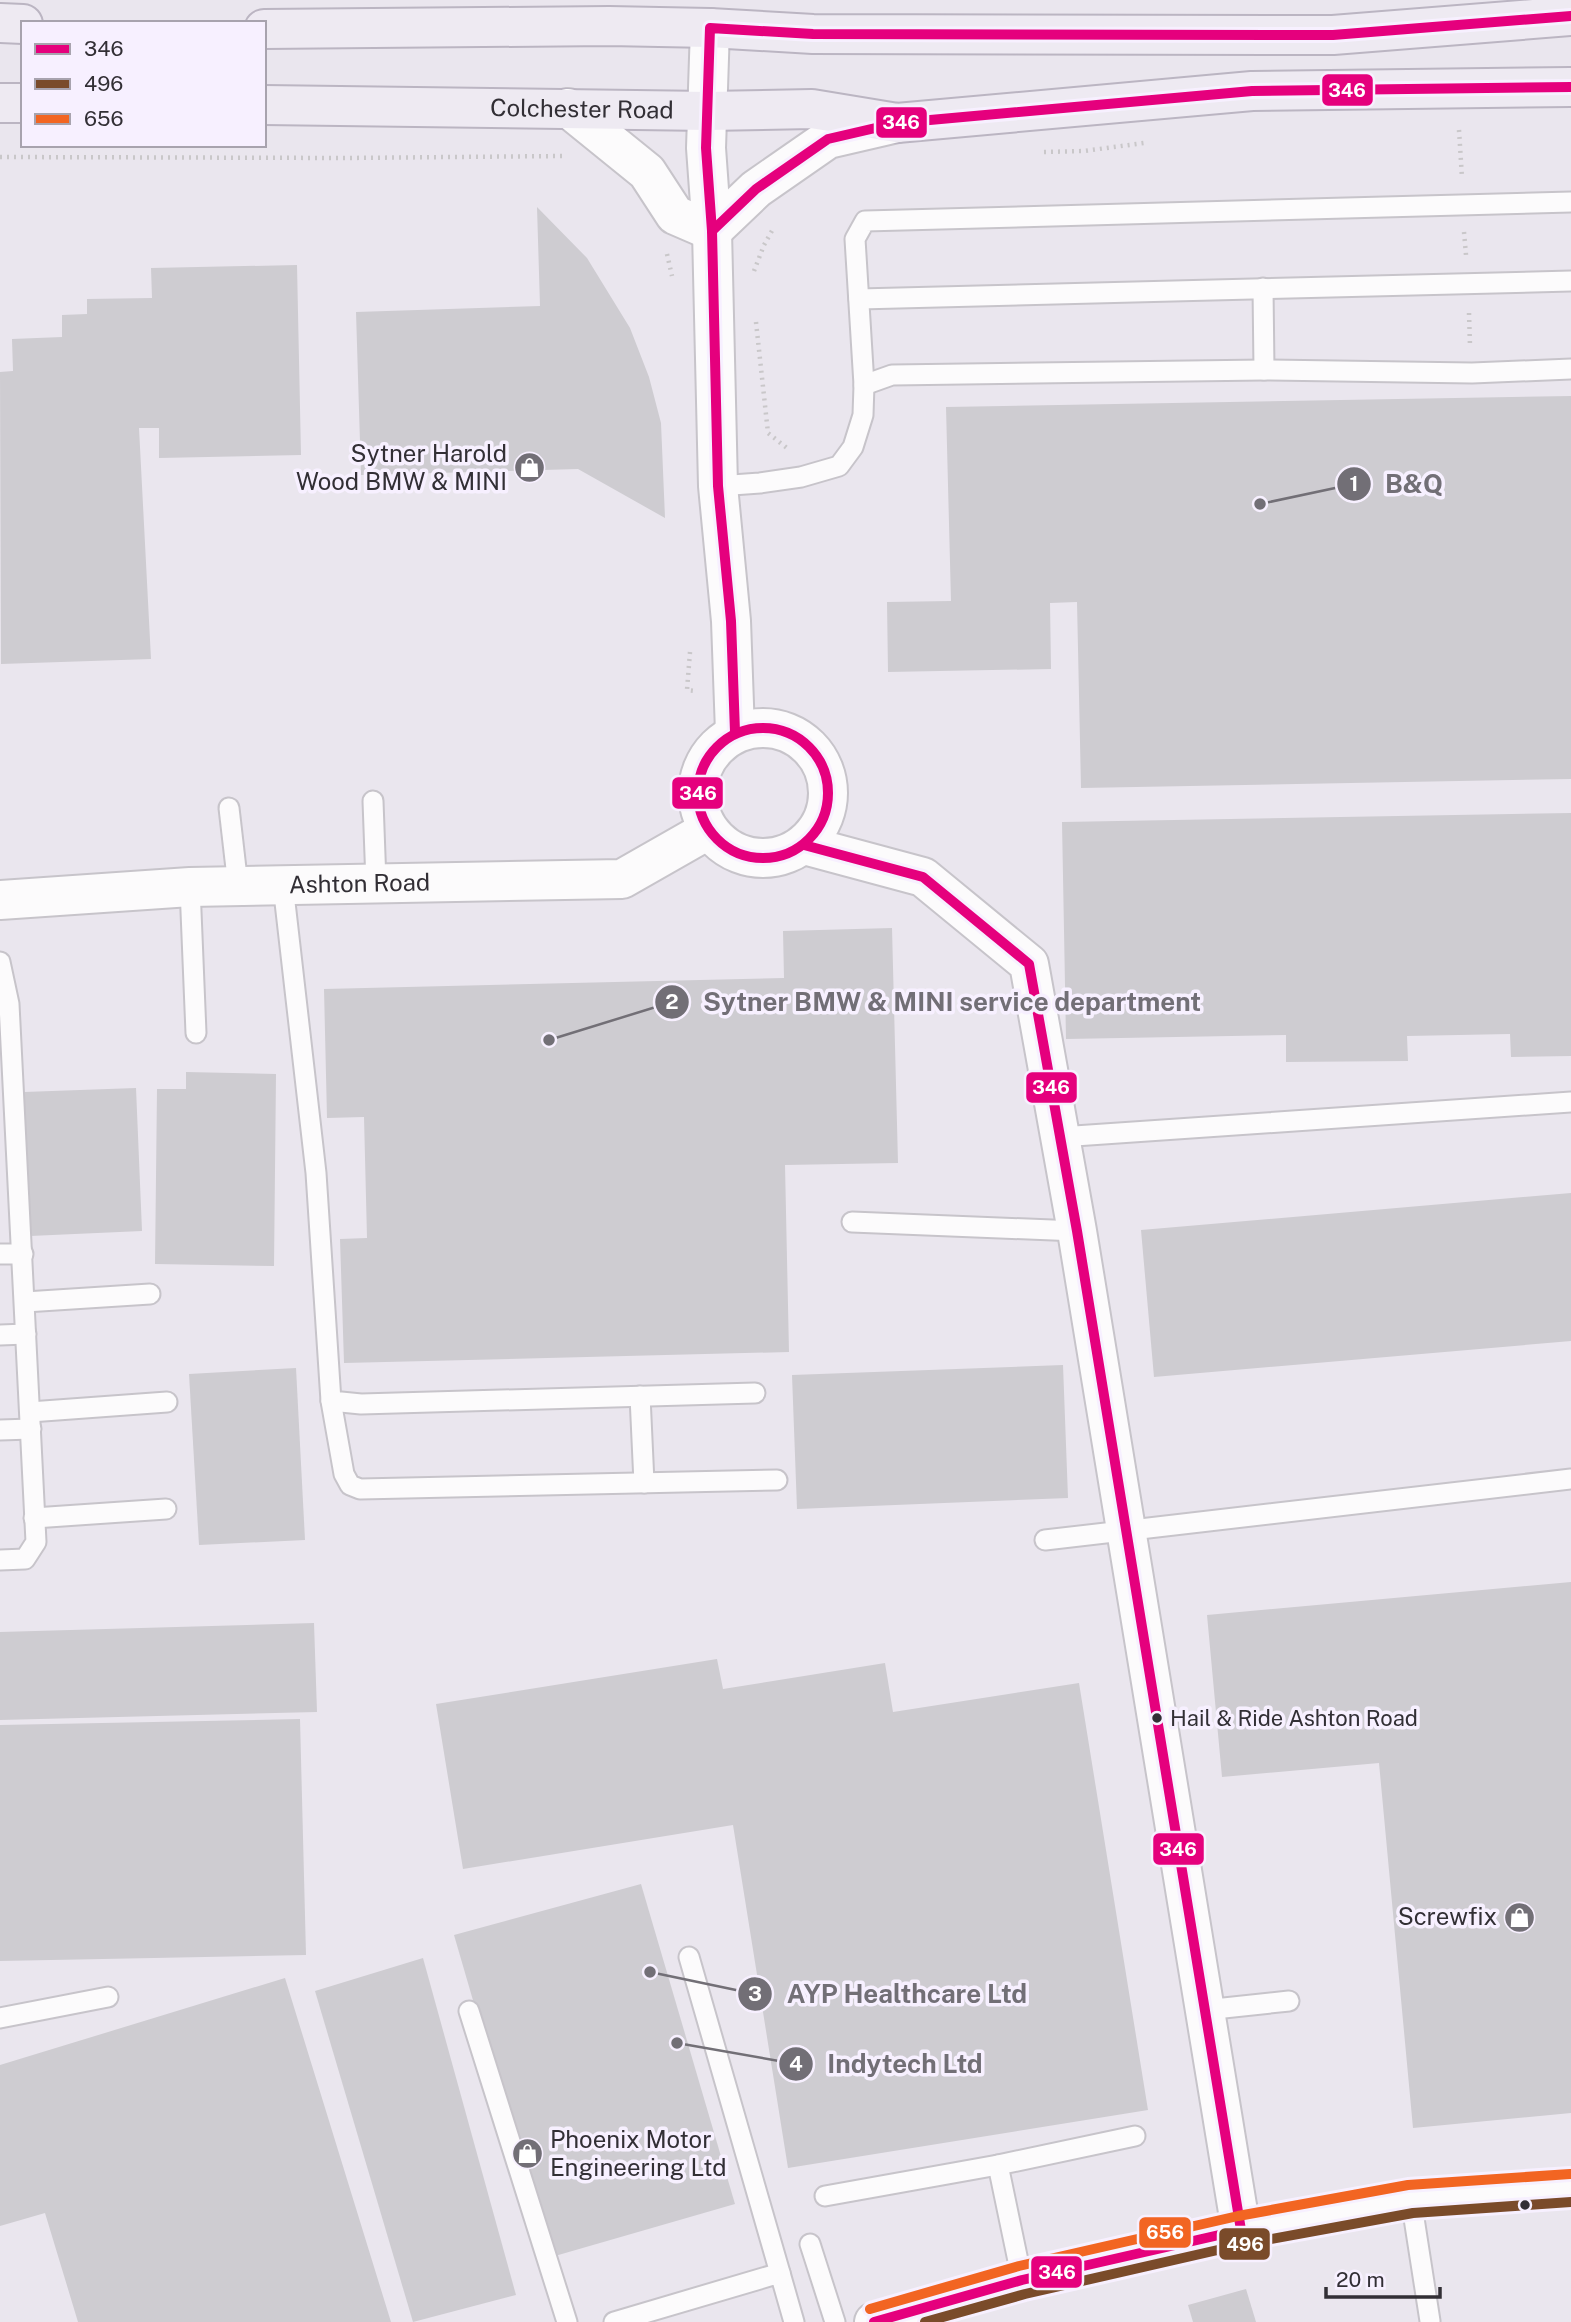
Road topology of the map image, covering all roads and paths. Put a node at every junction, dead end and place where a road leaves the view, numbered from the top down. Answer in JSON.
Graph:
{"nodes":[{"id":1,"x":1571,"y":16,"type":"edge"},
{"id":2,"x":0,"y":23,"type":"edge"},
{"id":3,"x":21,"y":24,"type":"edge"},
{"id":4,"x":710,"y":28,"type":"junction"},
{"id":5,"x":266,"y":29,"type":"edge"},
{"id":6,"x":1571,"y":87,"type":"edge"},
{"id":7,"x":0,"y":103,"type":"edge"},
{"id":8,"x":21,"y":103,"type":"edge"},
{"id":9,"x":266,"y":105,"type":"edge"},
{"id":10,"x":568,"y":108,"type":"junction"},
{"id":11,"x":708,"y":111,"type":"junction"},
{"id":12,"x":897,"y":123,"type":"junction"},
{"id":13,"x":1446,"y":130,"type":"dead end"},
{"id":14,"x":1459,"y":130,"type":"dead end"},
{"id":15,"x":1152,"y":142,"type":"dead end"},
{"id":16,"x":1042,"y":152,"type":"dead end"},
{"id":17,"x":575,"y":156,"type":"dead end"},
{"id":18,"x":0,"y":158,"type":"edge"},
{"id":19,"x":1571,"y":202,"type":"edge"},
{"id":20,"x":775,"y":226,"type":"dead end"},
{"id":21,"x":712,"y":231,"type":"junction"},
{"id":22,"x":1571,"y":281,"type":"edge"},
{"id":23,"x":754,"y":283,"type":"dead end"},
{"id":24,"x":1263,"y":288,"type":"junction"},
{"id":25,"x":859,"y":299,"type":"junction"},
{"id":26,"x":756,"y":309,"type":"dead end"},
{"id":27,"x":1571,"y":369,"type":"edge"},
{"id":28,"x":1264,"y":370,"type":"junction"},
{"id":29,"x":864,"y":386,"type":"junction"},
{"id":30,"x":801,"y":477,"type":"junction"},
{"id":31,"x":718,"y":486,"type":"junction"},
{"id":32,"x":735,"y":732,"type":"junction"},
{"id":33,"x":373,"y":801,"type":"dead end"},
{"id":34,"x":229,"y":807,"type":"dead end"},
{"id":35,"x":708,"y":830,"type":"junction"},
{"id":36,"x":804,"y":845,"type":"junction"},
{"id":37,"x":376,"y":883,"type":"junction"},
{"id":38,"x":283,"y":885,"type":"junction"},
{"id":39,"x":238,"y":886,"type":"junction"},
{"id":40,"x":190,"y":887,"type":"junction"},
{"id":41,"x":0,"y":900,"type":"edge"},
{"id":42,"x":0,"y":962,"type":"edge"},
{"id":43,"x":197,"y":1033,"type":"dead end"},
{"id":44,"x":1571,"y":1102,"type":"edge"},
{"id":45,"x":1060,"y":1137,"type":"junction"},
{"id":46,"x":852,"y":1222,"type":"dead end"},
{"id":47,"x":1077,"y":1231,"type":"junction"},
{"id":48,"x":23,"y":1254,"type":"junction"},
{"id":49,"x":0,"y":1255,"type":"edge"},
{"id":50,"x":150,"y":1294,"type":"dead end"},
{"id":51,"x":25,"y":1302,"type":"junction"},
{"id":52,"x":26,"y":1334,"type":"junction"},
{"id":53,"x":0,"y":1335,"type":"edge"},
{"id":54,"x":755,"y":1393,"type":"dead end"},
{"id":55,"x":639,"y":1396,"type":"junction"},
{"id":56,"x":331,"y":1401,"type":"junction"},
{"id":57,"x":167,"y":1402,"type":"dead end"},
{"id":58,"x":30,"y":1420,"type":"junction"},
{"id":59,"x":0,"y":1430,"type":"edge"},
{"id":60,"x":1571,"y":1479,"type":"edge"},
{"id":61,"x":777,"y":1480,"type":"dead end"},
{"id":62,"x":644,"y":1483,"type":"junction"},
{"id":63,"x":166,"y":1509,"type":"dead end"},
{"id":64,"x":34,"y":1518,"type":"junction"},
{"id":65,"x":1127,"y":1531,"type":"junction"},
{"id":66,"x":1045,"y":1540,"type":"dead end"},
{"id":67,"x":0,"y":1560,"type":"edge"},
{"id":68,"x":689,"y":1957,"type":"dead end"},
{"id":69,"x":108,"y":1997,"type":"dead end"},
{"id":70,"x":1289,"y":2001,"type":"dead end"},
{"id":71,"x":1205,"y":2010,"type":"junction"},
{"id":72,"x":469,"y":2011,"type":"dead end"},
{"id":73,"x":0,"y":2018,"type":"edge"},
{"id":74,"x":1135,"y":2136,"type":"dead end"},
{"id":75,"x":998,"y":2165,"type":"junction"},
{"id":76,"x":1571,"y":2188,"type":"edge"},
{"id":77,"x":825,"y":2196,"type":"dead end"},
{"id":78,"x":1411,"y":2199,"type":"junction"},
{"id":79,"x":1241,"y":2230,"type":"junction"},
{"id":80,"x":810,"y":2244,"type":"dead end"},
{"id":81,"x":780,"y":2273,"type":"junction"},
{"id":82,"x":1022,"y":2280,"type":"junction"},
{"id":83,"x":1430,"y":2321,"type":"edge"},
{"id":84,"x":567,"y":2322,"type":"edge"},
{"id":85,"x":614,"y":2322,"type":"edge"},
{"id":86,"x":794,"y":2322,"type":"edge"},
{"id":87,"x":835,"y":2322,"type":"edge"},
{"id":88,"x":874,"y":2322,"type":"edge"}],
"edges":[{"from":1,"to":4,"type":"highway"},
{"from":2,"to":3,"type":"highway"},
{"from":4,"to":5,"type":"highway"},
{"from":4,"to":11,"type":"street"},
{"from":6,"to":12,"type":"highway","name":"Colchester Road"},
{"from":7,"to":8,"type":"highway"},
{"from":9,"to":10,"type":"highway","name":"Colchester Road"},
{"from":10,"to":11,"type":"highway","name":"Colchester Road"},
{"from":10,"to":21,"type":"street"},
{"from":11,"to":12,"type":"highway","name":"Colchester Road"},
{"from":11,"to":21,"type":"street"},
{"from":12,"to":21,"type":"street"},
{"from":13,"to":14,"type":"path"},
{"from":15,"to":16,"type":"path"},
{"from":17,"to":18,"type":"path"},
{"from":19,"to":25,"type":"lane"},
{"from":20,"to":23,"type":"path"},
{"from":21,"to":31,"type":"street"},
{"from":22,"to":24,"type":"lane"},
{"from":24,"to":25,"type":"lane"},
{"from":24,"to":28,"type":"lane"},
{"from":25,"to":29,"type":"lane"},
{"from":26,"to":30,"type":"path"},
{"from":27,"to":28,"type":"lane"},
{"from":28,"to":29,"type":"lane"},
{"from":29,"to":30,"type":"lane"},
{"from":30,"to":31,"type":"lane"},
{"from":31,"to":32,"type":"street"},
{"from":32,"to":35,"type":"street"},
{"from":32,"to":36,"type":"street"},
{"from":33,"to":37,"type":"lane"},
{"from":34,"to":39,"type":"lane"},
{"from":35,"to":36,"type":"street"},
{"from":35,"to":37,"type":"street","name":"Ashton Road"},
{"from":36,"to":45,"type":"street"},
{"from":37,"to":38,"type":"street","name":"Ashton Road"},
{"from":38,"to":39,"type":"street","name":"Ashton Road"},
{"from":38,"to":56,"type":"lane"},
{"from":39,"to":40,"type":"street","name":"Ashton Road"},
{"from":40,"to":41,"type":"street","name":"Ashton Road"},
{"from":40,"to":43,"type":"lane"},
{"from":42,"to":48,"type":"lane"},
{"from":44,"to":45,"type":"lane"},
{"from":45,"to":47,"type":"street"},
{"from":46,"to":47,"type":"lane"},
{"from":47,"to":65,"type":"street"},
{"from":48,"to":49,"type":"lane"},
{"from":48,"to":51,"type":"lane"},
{"from":50,"to":51,"type":"lane"},
{"from":51,"to":52,"type":"lane"},
{"from":52,"to":53,"type":"lane"},
{"from":52,"to":58,"type":"lane"},
{"from":54,"to":55,"type":"lane"},
{"from":55,"to":56,"type":"lane"},
{"from":55,"to":62,"type":"lane"},
{"from":56,"to":62,"type":"lane"},
{"from":57,"to":58,"type":"lane"},
{"from":58,"to":59,"type":"lane"},
{"from":58,"to":64,"type":"lane"},
{"from":60,"to":65,"type":"lane"},
{"from":61,"to":62,"type":"lane"},
{"from":63,"to":64,"type":"lane"},
{"from":64,"to":67,"type":"lane"},
{"from":65,"to":66,"type":"lane"},
{"from":65,"to":71,"type":"street"},
{"from":68,"to":81,"type":"lane"},
{"from":69,"to":73,"type":"lane"},
{"from":70,"to":71,"type":"lane"},
{"from":71,"to":79,"type":"street"},
{"from":72,"to":84,"type":"lane"},
{"from":74,"to":75,"type":"lane"},
{"from":75,"to":77,"type":"lane"},
{"from":75,"to":82,"type":"lane"},
{"from":76,"to":78,"type":"street"},
{"from":78,"to":79,"type":"street"},
{"from":78,"to":83,"type":"lane"},
{"from":79,"to":82,"type":"street"},
{"from":80,"to":87,"type":"lane"},
{"from":81,"to":85,"type":"lane"},
{"from":81,"to":86,"type":"lane"},
{"from":82,"to":88,"type":"street"}]}
